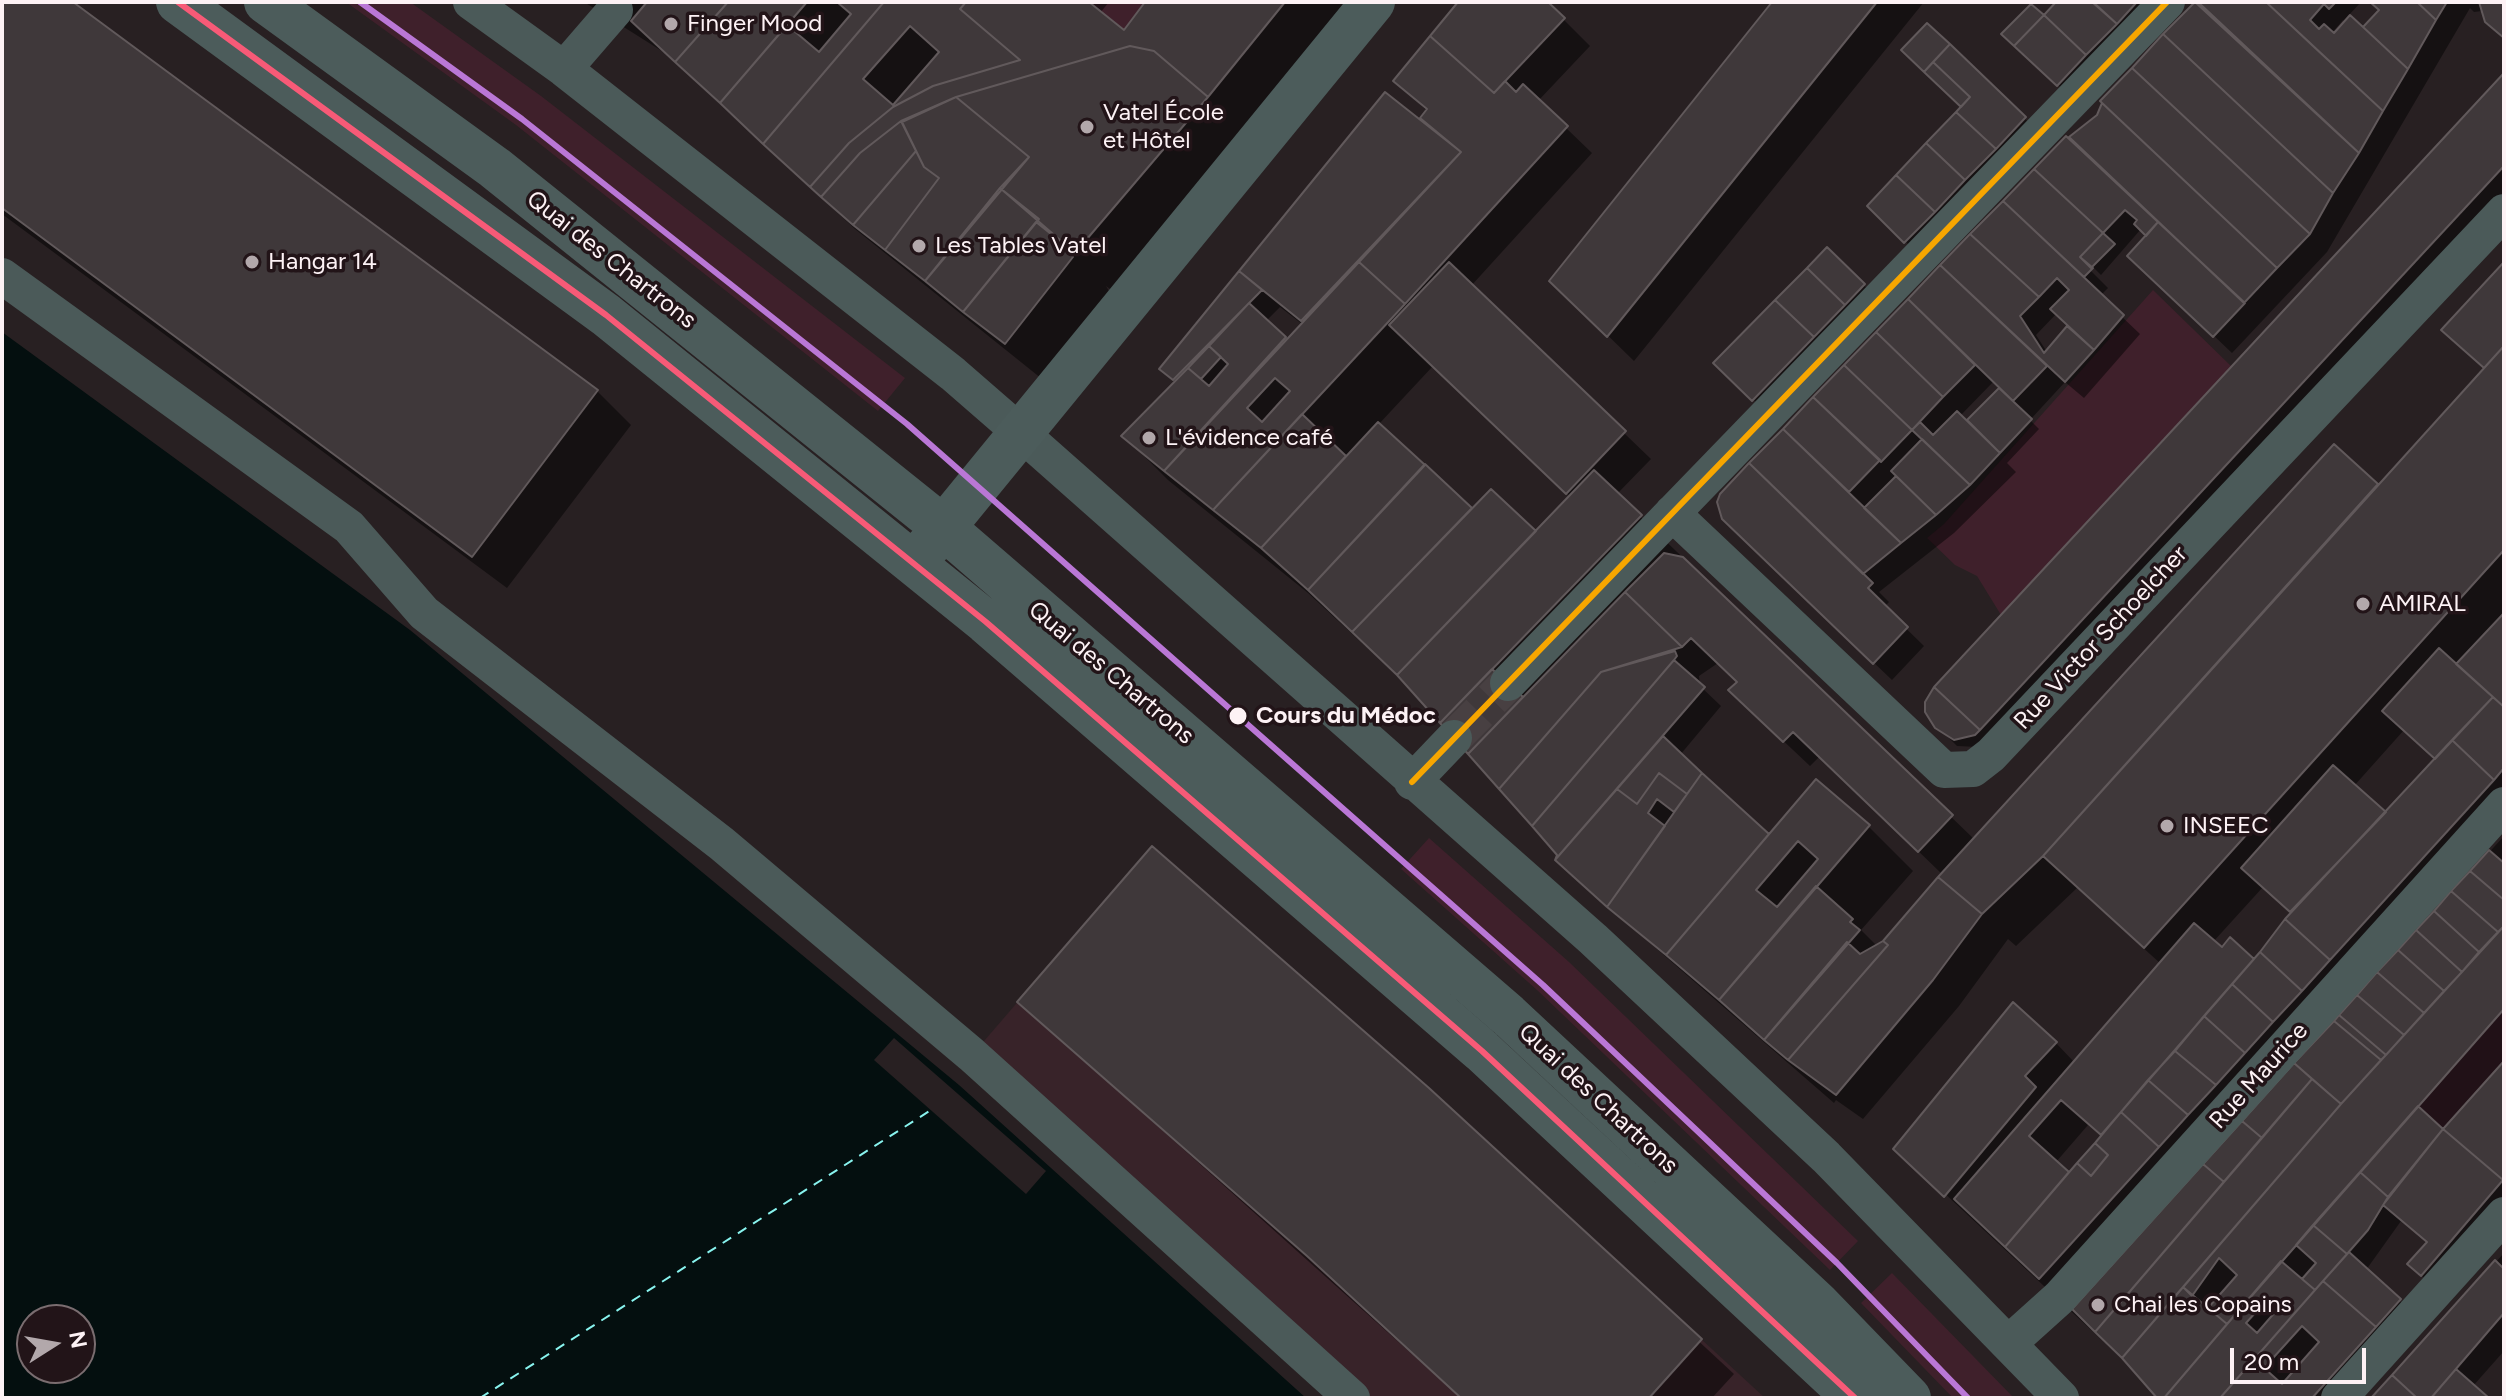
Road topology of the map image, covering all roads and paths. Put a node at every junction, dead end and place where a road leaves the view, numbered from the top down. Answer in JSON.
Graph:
{"nodes":[{"id":1,"x":178,"y":2,"type":"edge"},
{"id":2,"x":266,"y":2,"type":"edge"},
{"id":3,"x":471,"y":2,"type":"edge"},
{"id":4,"x":1373,"y":2,"type":"edge"},
{"id":5,"x":2167,"y":2,"type":"edge"},
{"id":6,"x":615,"y":10,"type":"dead end"},
{"id":7,"x":564,"y":69,"type":"junction"},
{"id":8,"x":2504,"y":212,"type":"edge"},
{"id":9,"x":2,"y":276,"type":"edge"},
{"id":10,"x":1022,"y":434,"type":"junction"},
{"id":11,"x":1672,"y":513,"type":"junction"},
{"id":12,"x":944,"y":528,"type":"junction"},
{"id":13,"x":914,"y":564,"type":"junction"},
{"id":14,"x":1508,"y":683,"type":"tunnel mouth"},
{"id":15,"x":1454,"y":738,"type":"tunnel mouth"},
{"id":16,"x":1412,"y":782,"type":"junction"},
{"id":17,"x":2504,"y":805,"type":"edge"},
{"id":18,"x":2504,"y":1215,"type":"edge"},
{"id":19,"x":2009,"y":1343,"type":"junction"},
{"id":20,"x":1352,"y":1398,"type":"edge"},
{"id":21,"x":1855,"y":1398,"type":"edge"},
{"id":22,"x":1909,"y":1398,"type":"edge"},
{"id":23,"x":2061,"y":1398,"type":"edge"},
{"id":24,"x":2339,"y":1398,"type":"edge"}],
"edges":[{"from":1,"to":13,"type":"main road","name":"Quai des Chartrons"},
{"from":2,"to":12,"type":"main road","name":"Quai des Chartrons"},
{"from":3,"to":7,"type":"street"},
{"from":4,"to":10,"type":"main road"},
{"from":5,"to":11,"type":"street"},
{"from":6,"to":7,"type":"street"},
{"from":7,"to":10,"type":"street"},
{"from":8,"to":11,"type":"street","name":"Rue Victor Schoelcher"},
{"from":9,"to":20,"type":"street"},
{"from":10,"to":12,"type":"main road"},
{"from":10,"to":16,"type":"street"},
{"from":11,"to":14,"type":"street"},
{"from":12,"to":13,"type":"main road"},
{"from":12,"to":22,"type":"main road","name":"Quai des Chartrons"},
{"from":13,"to":21,"type":"main road","name":"Quai des Chartrons"},
{"from":15,"to":16,"type":"street"},
{"from":16,"to":19,"type":"street"},
{"from":17,"to":19,"type":"street","name":"Rue Maurice"},
{"from":18,"to":24,"type":"street"},
{"from":19,"to":23,"type":"street"}]}
